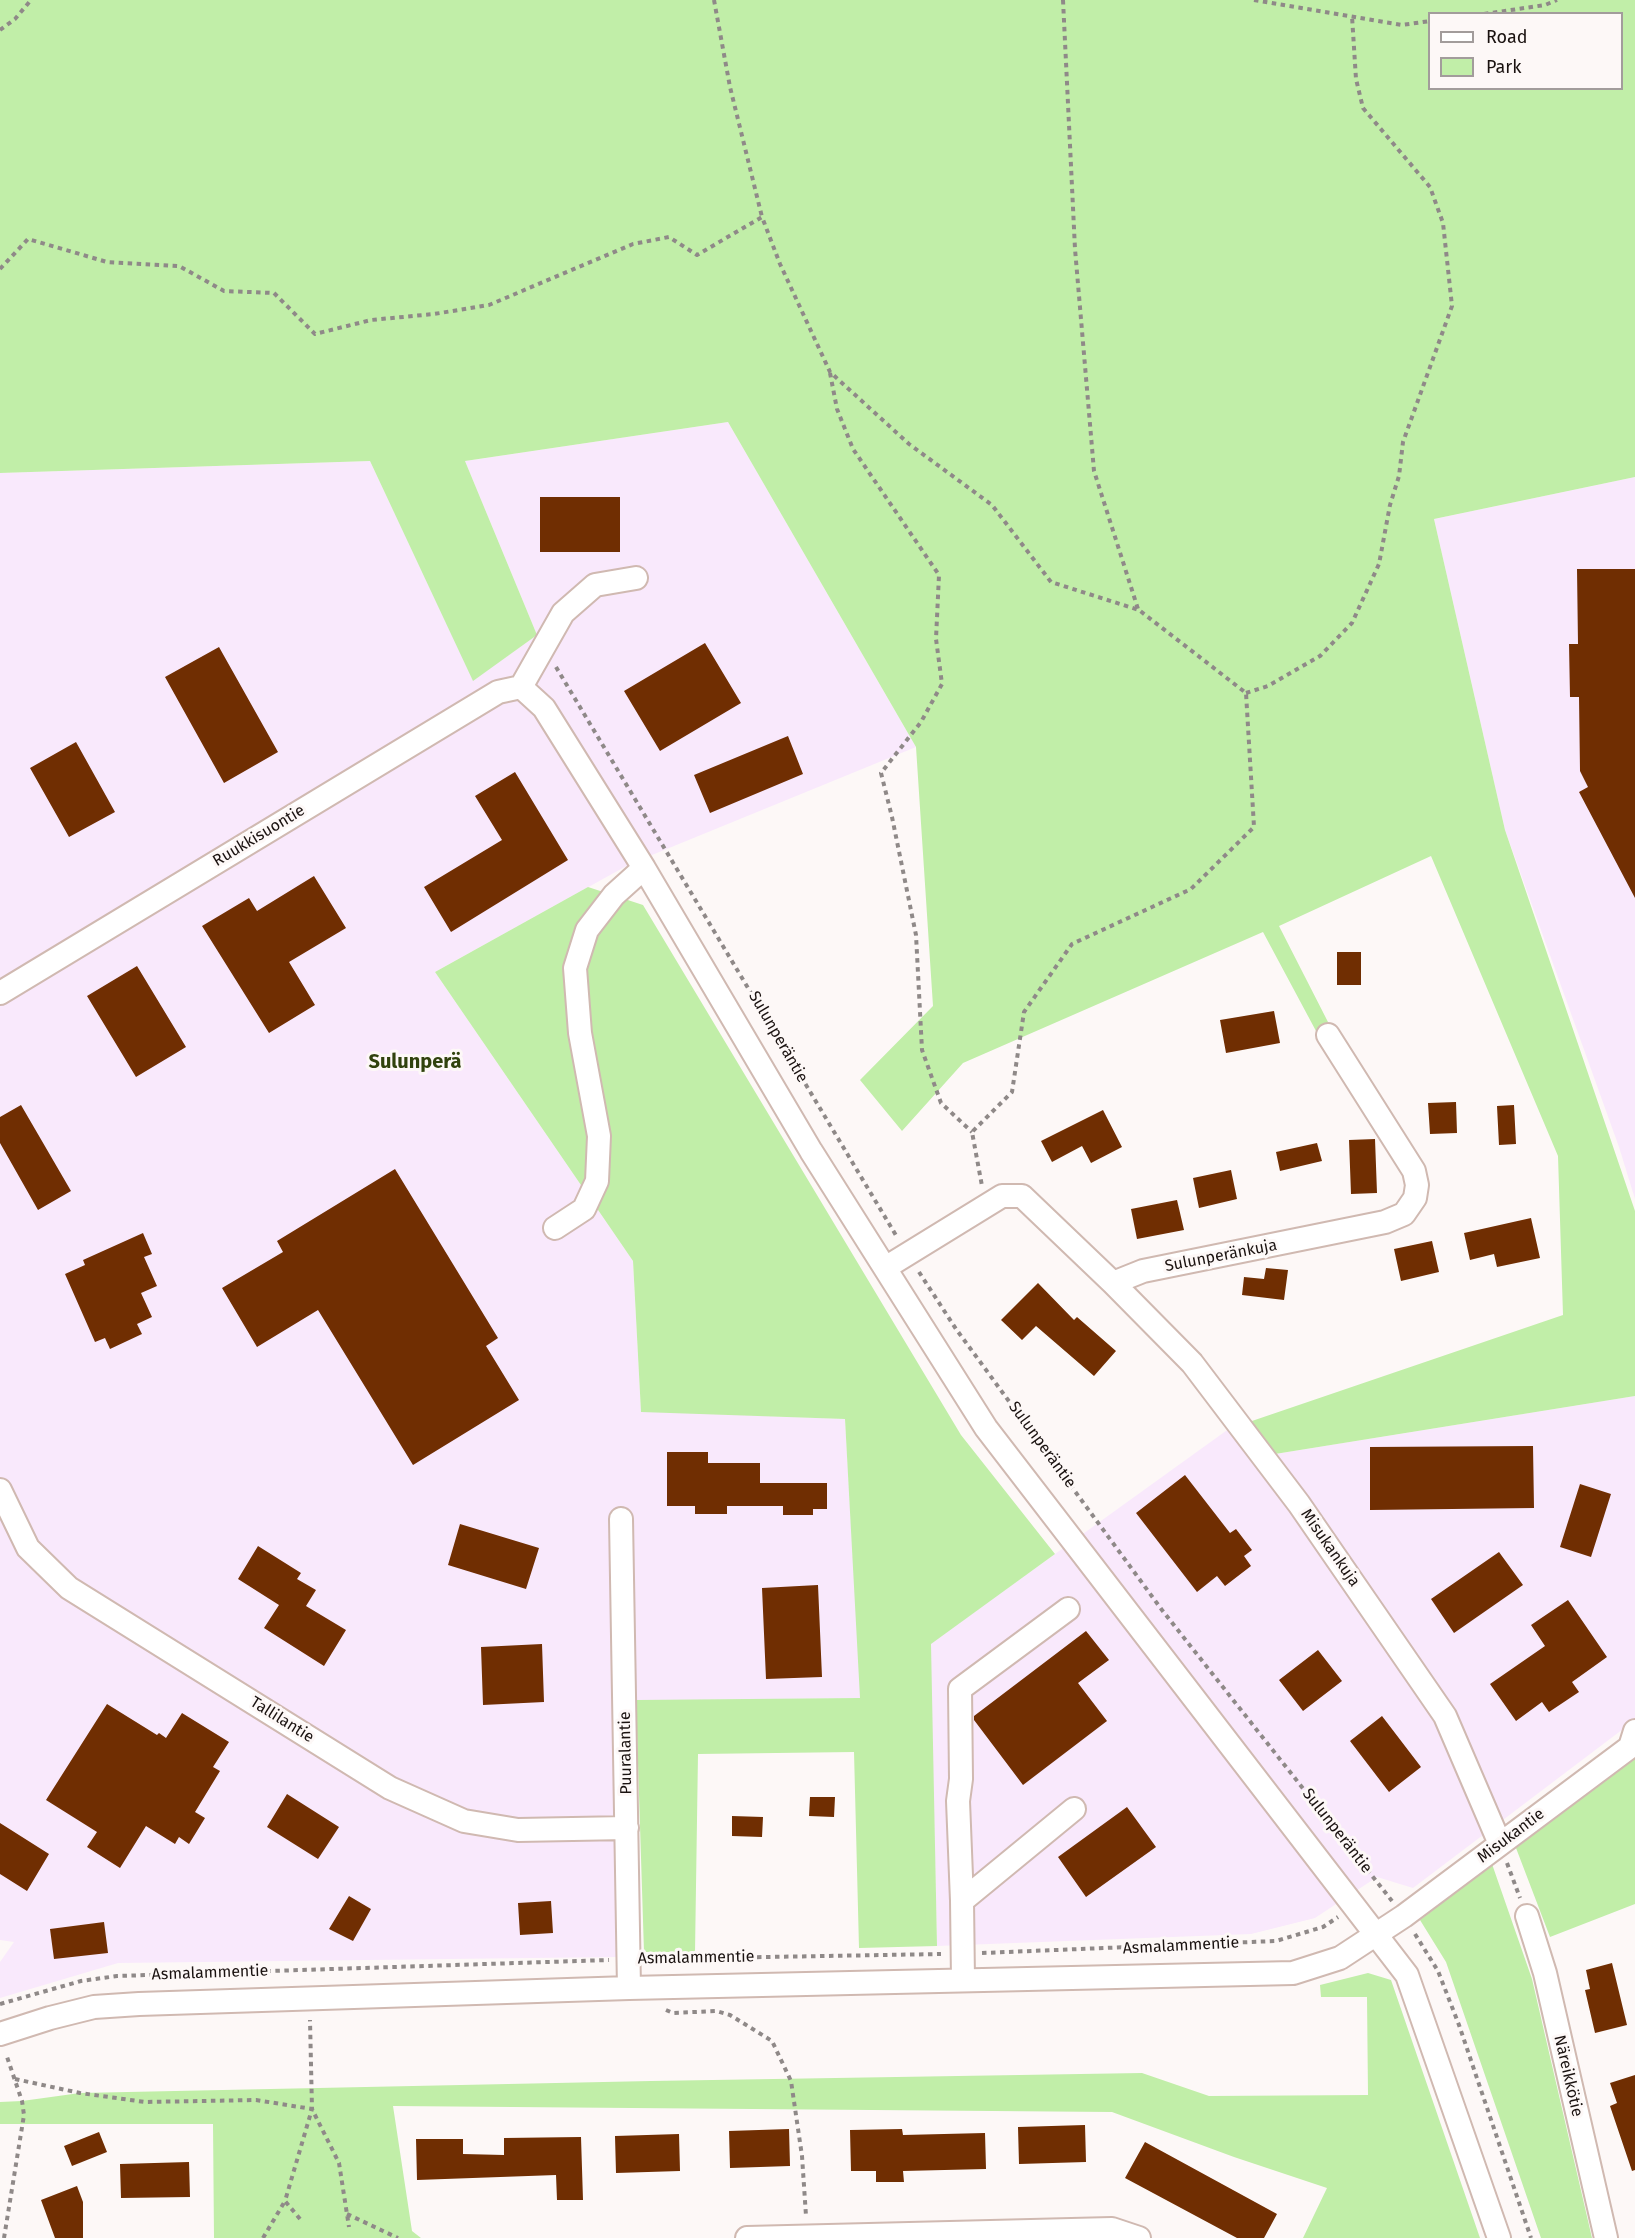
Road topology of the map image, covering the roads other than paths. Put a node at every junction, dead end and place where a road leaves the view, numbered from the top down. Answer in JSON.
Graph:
{"nodes":[{"id":1,"x":636,"y":578,"type":"dead end"},
{"id":2,"x":521,"y":687,"type":"junction"},
{"id":3,"x":644,"y":868,"type":"junction"},
{"id":4,"x":0,"y":993,"type":"edge"},
{"id":5,"x":1328,"y":1035,"type":"dead end"},
{"id":6,"x":555,"y":1228,"type":"dead end"},
{"id":7,"x":885,"y":1268,"type":"junction"},
{"id":8,"x":1113,"y":1283,"type":"junction"},
{"id":9,"x":0,"y":1490,"type":"edge"},
{"id":10,"x":621,"y":1518,"type":"dead end"},
{"id":11,"x":1068,"y":1609,"type":"dead end"},
{"id":12,"x":1635,"y":1731,"type":"edge"},
{"id":13,"x":1074,"y":1809,"type":"dead end"},
{"id":14,"x":627,"y":1828,"type":"junction"},
{"id":15,"x":1500,"y":1844,"type":"junction"},
{"id":16,"x":962,"y":1901,"type":"junction"},
{"id":17,"x":1527,"y":1916,"type":"road end"},
{"id":18,"x":1377,"y":1935,"type":"junction"},
{"id":19,"x":963,"y":1980,"type":"junction"},
{"id":20,"x":629,"y":1988,"type":"junction"},
{"id":21,"x":0,"y":2034,"type":"edge"},
{"id":22,"x":1042,"y":2234,"type":"edge"},
{"id":23,"x":807,"y":2237,"type":"edge"},
{"id":24,"x":747,"y":2238,"type":"edge"},
{"id":25,"x":1139,"y":2238,"type":"edge"},
{"id":26,"x":1499,"y":2238,"type":"edge"},
{"id":27,"x":1606,"y":2238,"type":"edge"}],
"edges":[{"from":1,"to":2,"type":"street"},
{"from":2,"to":3,"type":"street","name":"Sulunperäntie"},
{"from":2,"to":4,"type":"street","name":"Ruukkisuontie"},
{"from":3,"to":6,"type":"street"},
{"from":3,"to":7,"type":"street","name":"Sulunperäntie"},
{"from":5,"to":8,"type":"street","name":"Sulunperänkuja"},
{"from":7,"to":8,"type":"street"},
{"from":7,"to":18,"type":"street","name":"Sulunperäntie"},
{"from":8,"to":15,"type":"street","name":"Misukankuja"},
{"from":9,"to":14,"type":"street","name":"Tallilantie"},
{"from":10,"to":14,"type":"street","name":"Puuralantie"},
{"from":11,"to":16,"type":"street"},
{"from":12,"to":15,"type":"street","name":"Misukantie"},
{"from":13,"to":16,"type":"street"},
{"from":14,"to":20,"type":"street","name":"Puuralantie"},
{"from":15,"to":18,"type":"street","name":"Misukantie"},
{"from":16,"to":19,"type":"street"},
{"from":17,"to":27,"type":"street","name":"Näreikkötie"},
{"from":18,"to":19,"type":"street","name":"Asmalammentie"},
{"from":18,"to":26,"type":"street","name":"Sulunperäntie"},
{"from":19,"to":20,"type":"street","name":"Asmalammentie"},
{"from":20,"to":21,"type":"street","name":"Asmalammentie"},
{"from":22,"to":23,"type":"street"},
{"from":22,"to":25,"type":"street"},
{"from":23,"to":24,"type":"street"}]}
